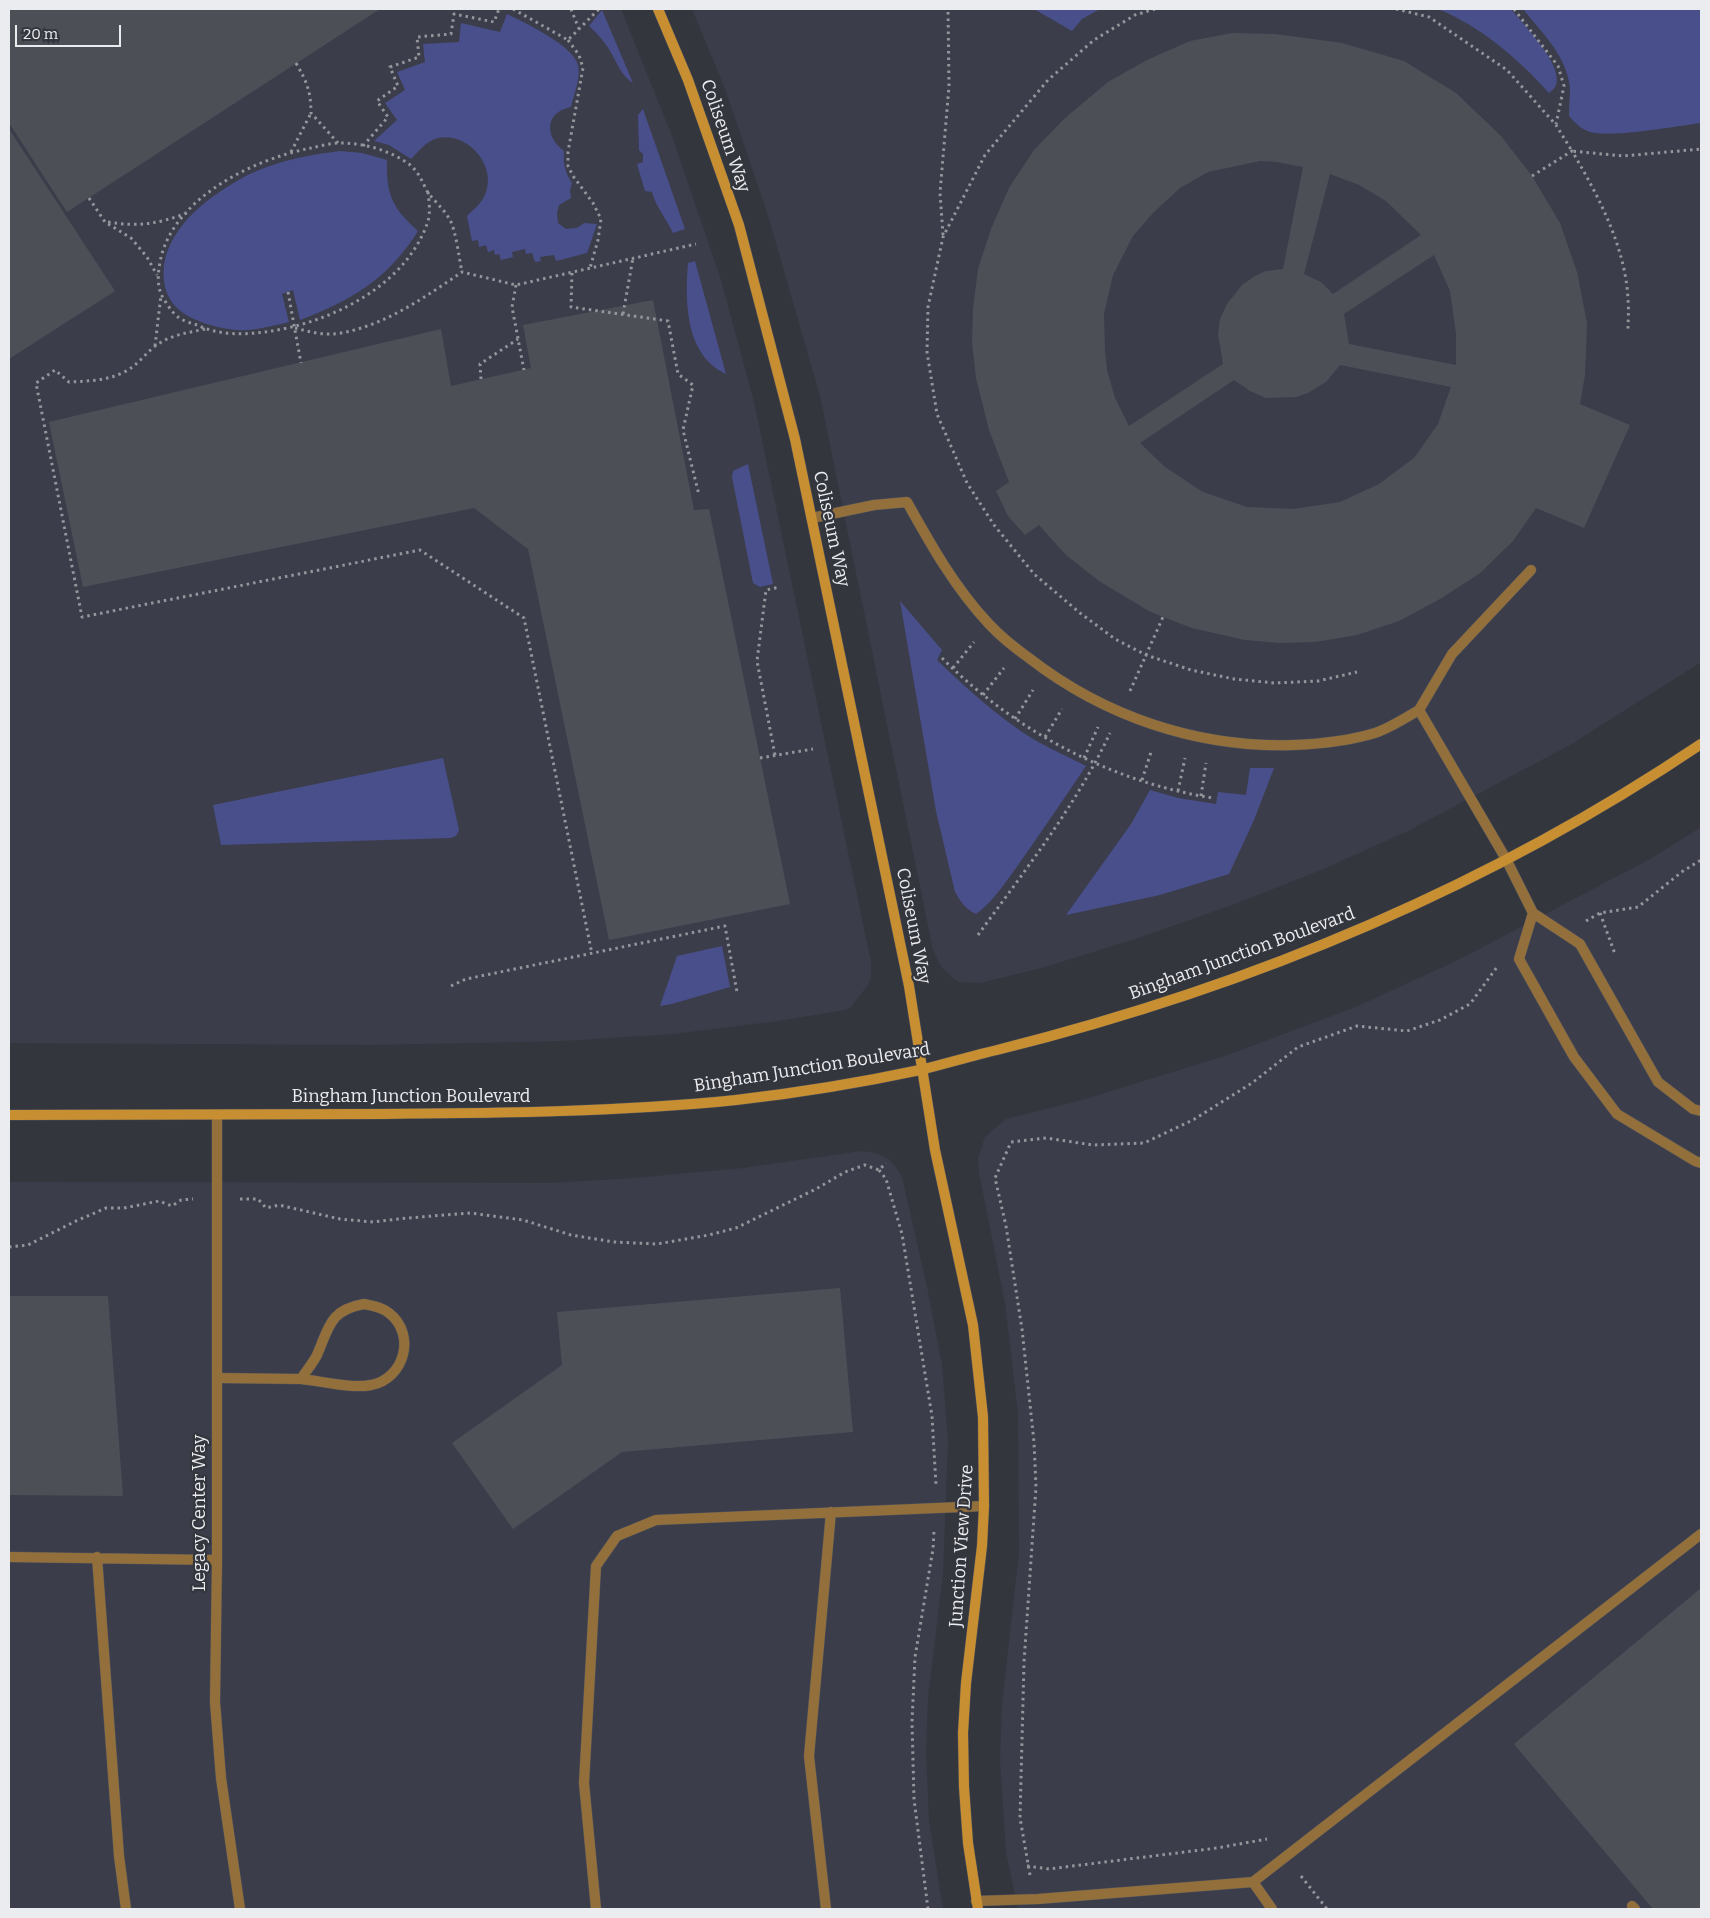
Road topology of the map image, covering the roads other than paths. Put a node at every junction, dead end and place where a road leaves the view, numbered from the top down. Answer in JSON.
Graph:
{"nodes":[{"id":1,"x":658,"y":9,"type":"edge"},
{"id":2,"x":812,"y":518,"type":"junction"},
{"id":3,"x":1531,"y":570,"type":"dead end"},
{"id":4,"x":1419,"y":710,"type":"junction"},
{"id":5,"x":1701,"y":744,"type":"edge"},
{"id":6,"x":1506,"y":859,"type":"junction"},
{"id":7,"x":1533,"y":912,"type":"junction"},
{"id":8,"x":922,"y":1070,"type":"junction"},
{"id":9,"x":1701,"y":1111,"type":"edge"},
{"id":10,"x":9,"y":1115,"type":"edge"},
{"id":11,"x":217,"y":1116,"type":"junction"},
{"id":12,"x":1701,"y":1163,"type":"edge"},
{"id":13,"x":217,"y":1378,"type":"junction"},
{"id":14,"x":302,"y":1378,"type":"junction"},
{"id":15,"x":984,"y":1506,"type":"junction"},
{"id":16,"x":830,"y":1512,"type":"junction"},
{"id":17,"x":1701,"y":1534,"type":"edge"},
{"id":18,"x":9,"y":1557,"type":"edge"},
{"id":19,"x":97,"y":1557,"type":"junction"},
{"id":20,"x":217,"y":1560,"type":"junction"},
{"id":21,"x":1253,"y":1882,"type":"junction"},
{"id":22,"x":977,"y":1905,"type":"edge"},
{"id":23,"x":126,"y":1909,"type":"edge"},
{"id":24,"x":240,"y":1909,"type":"edge"},
{"id":25,"x":596,"y":1909,"type":"edge"},
{"id":26,"x":826,"y":1909,"type":"edge"},
{"id":27,"x":1272,"y":1909,"type":"edge"}],
"edges":[{"from":1,"to":2,"type":"street","name":"Coliseum Way"},
{"from":2,"to":4,"type":"street"},
{"from":2,"to":8,"type":"street","name":"Coliseum Way"},
{"from":3,"to":4,"type":"street"},
{"from":4,"to":6,"type":"street"},
{"from":5,"to":6,"type":"street","name":"Bingham Junction Boulevard"},
{"from":6,"to":7,"type":"street"},
{"from":6,"to":8,"type":"street","name":"Bingham Junction Boulevard"},
{"from":7,"to":9,"type":"street"},
{"from":7,"to":12,"type":"street"},
{"from":8,"to":11,"type":"street","name":"Bingham Junction Boulevard"},
{"from":8,"to":15,"type":"street","name":"Junction View Drive"},
{"from":10,"to":11,"type":"street","name":"Bingham Junction Boulevard"},
{"from":11,"to":13,"type":"street","name":"Legacy Center Way"},
{"from":13,"to":14,"type":"street"},
{"from":13,"to":20,"type":"street","name":"Legacy Center Way"},
{"from":14,"to":14,"type":"street"},
{"from":15,"to":16,"type":"street"},
{"from":15,"to":22,"type":"street","name":"Junction View Drive"},
{"from":16,"to":25,"type":"street"},
{"from":16,"to":26,"type":"street"},
{"from":17,"to":21,"type":"street"},
{"from":18,"to":19,"type":"street"},
{"from":19,"to":20,"type":"street"},
{"from":19,"to":23,"type":"street"},
{"from":20,"to":24,"type":"street","name":"Legacy Center Way"},
{"from":21,"to":22,"type":"street"},
{"from":21,"to":27,"type":"street"}]}
